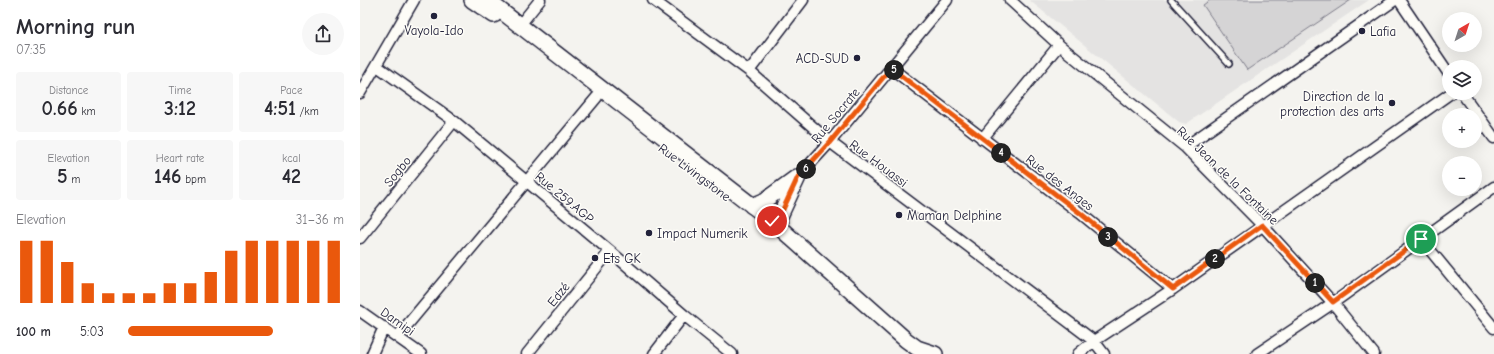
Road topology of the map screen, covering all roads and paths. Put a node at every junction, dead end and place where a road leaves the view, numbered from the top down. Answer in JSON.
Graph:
{"nodes":[{"id":1,"x":414,"y":0,"type":"edge"},
{"id":2,"x":472,"y":0,"type":"edge"},
{"id":3,"x":487,"y":0,"type":"edge"},
{"id":4,"x":540,"y":0,"type":"edge"},
{"id":5,"x":653,"y":0,"type":"edge"},
{"id":6,"x":803,"y":0,"type":"edge"},
{"id":7,"x":945,"y":0,"type":"edge"},
{"id":8,"x":1010,"y":0,"type":"edge"},
{"id":9,"x":1171,"y":0,"type":"edge"},
{"id":10,"x":1395,"y":0,"type":"edge"},
{"id":11,"x":1399,"y":0,"type":"edge"},
{"id":12,"x":517,"y":28,"type":"junction"},
{"id":13,"x":1059,"y":45,"type":"junction"},
{"id":14,"x":1229,"y":64,"type":"dead end"},
{"id":15,"x":1442,"y":64,"type":"edge"},
{"id":16,"x":377,"y":66,"type":"junction"},
{"id":17,"x":891,"y":68,"type":"junction"},
{"id":18,"x":749,"y":71,"type":"junction"},
{"id":19,"x":360,"y":93,"type":"edge"},
{"id":20,"x":600,"y":94,"type":"junction"},
{"id":21,"x":1442,"y":99,"type":"edge"},
{"id":22,"x":1467,"y":100,"type":"edge"},
{"id":23,"x":454,"y":121,"type":"junction"},
{"id":24,"x":1494,"y":138,"type":"edge"},
{"id":25,"x":982,"y":139,"type":"junction"},
{"id":26,"x":830,"y":142,"type":"junction"},
{"id":27,"x":1185,"y":147,"type":"junction"},
{"id":28,"x":798,"y":177,"type":"junction"},
{"id":29,"x":526,"y":181,"type":"junction"},
{"id":30,"x":1494,"y":187,"type":"edge"},
{"id":31,"x":752,"y":206,"type":"junction"},
{"id":32,"x":773,"y":225,"type":"junction"},
{"id":33,"x":1262,"y":225,"type":"junction"},
{"id":34,"x":360,"y":238,"type":"edge"},
{"id":35,"x":1421,"y":239,"type":"junction"},
{"id":36,"x":610,"y":251,"type":"junction"},
{"id":37,"x":1173,"y":289,"type":"junction"},
{"id":38,"x":1333,"y":302,"type":"junction"},
{"id":39,"x":360,"y":311,"type":"edge"},
{"id":40,"x":684,"y":315,"type":"junction"},
{"id":41,"x":384,"y":327,"type":"junction"},
{"id":42,"x":1494,"y":328,"type":"edge"},
{"id":43,"x":398,"y":336,"type":"junction"},
{"id":44,"x":1094,"y":341,"type":"junction"},
{"id":45,"x":913,"y":352,"type":"edge"},
{"id":46,"x":372,"y":354,"type":"edge"},
{"id":47,"x":421,"y":354,"type":"edge"},
{"id":48,"x":527,"y":354,"type":"edge"},
{"id":49,"x":654,"y":354,"type":"edge"},
{"id":50,"x":732,"y":354,"type":"edge"},
{"id":51,"x":935,"y":354,"type":"edge"},
{"id":52,"x":1078,"y":354,"type":"edge"},
{"id":53,"x":1104,"y":354,"type":"edge"},
{"id":54,"x":1257,"y":354,"type":"edge"},
{"id":55,"x":1374,"y":354,"type":"edge"}],
"edges":[{"from":1,"to":16,"type":"street"},
{"from":2,"to":12,"type":"street","name":"Rue Livingstone"},
{"from":3,"to":12,"type":"street","name":"Rue Livingstone"},
{"from":4,"to":12,"type":"street"},
{"from":5,"to":18,"type":"street","name":"Rue Houassi"},
{"from":6,"to":18,"type":"street"},
{"from":7,"to":17,"type":"street","name":"Rue Socrate"},
{"from":8,"to":13,"type":"street","name":"Rue Jean de la Fontaine"},
{"from":9,"to":14,"type":"lane"},
{"from":10,"to":27,"type":"street"},
{"from":11,"to":15,"type":"street"},
{"from":12,"to":20,"type":"street","name":"Rue Livingstone"},
{"from":13,"to":25,"type":"street"},
{"from":13,"to":27,"type":"street","name":"Rue Jean de la Fontaine"},
{"from":16,"to":19,"type":"street"},
{"from":16,"to":23,"type":"street","name":"Rue 259.AGP"},
{"from":17,"to":25,"type":"street","name":"Rue des Anges"},
{"from":17,"to":26,"type":"street","name":"Rue Socrate"},
{"from":18,"to":26,"type":"street","name":"Rue Houassi"},
{"from":20,"to":29,"type":"street"},
{"from":20,"to":31,"type":"street","name":"Rue Livingstone"},
{"from":20,"to":32,"type":"street","name":"Rue Livingstone"},
{"from":21,"to":33,"type":"street"},
{"from":22,"to":24,"type":"street"},
{"from":23,"to":29,"type":"street","name":"Rue 259.AGP"},
{"from":23,"to":34,"type":"street","name":"Sogbo"},
{"from":25,"to":37,"type":"street","name":"Rue des Anges"},
{"from":26,"to":28,"type":"street","name":"Rue Socrate"},
{"from":26,"to":44,"type":"street","name":"Rue Houassi"},
{"from":27,"to":33,"type":"street","name":"Rue Jean de la Fontaine"},
{"from":28,"to":31,"type":"street"},
{"from":28,"to":32,"type":"street"},
{"from":29,"to":36,"type":"street","name":"Rue 259.AGP"},
{"from":29,"to":43,"type":"street"},
{"from":30,"to":35,"type":"street"},
{"from":31,"to":32,"type":"street","name":"Rue Livingstone"},
{"from":32,"to":45,"type":"street","name":"Rue Livingstone"},
{"from":33,"to":37,"type":"street"},
{"from":33,"to":38,"type":"street","name":"Rue Jean de la Fontaine"},
{"from":35,"to":38,"type":"street"},
{"from":35,"to":42,"type":"street"},
{"from":36,"to":40,"type":"street","name":"Rue 259.AGP"},
{"from":36,"to":48,"type":"street","name":"Edzé"},
{"from":37,"to":44,"type":"street"},
{"from":38,"to":54,"type":"street"},
{"from":38,"to":55,"type":"street","name":"Rue Jean de la Fontaine"},
{"from":39,"to":41,"type":"street","name":"Damipi"},
{"from":40,"to":49,"type":"street"},
{"from":40,"to":50,"type":"street","name":"Rue 259.AGP"},
{"from":41,"to":43,"type":"street","name":"Damipi"},
{"from":41,"to":46,"type":"street"},
{"from":43,"to":47,"type":"street","name":"Damipi"},
{"from":44,"to":52,"type":"street"},
{"from":44,"to":53,"type":"street","name":"Rue Houassi"},
{"from":45,"to":51,"type":"street"}]}
